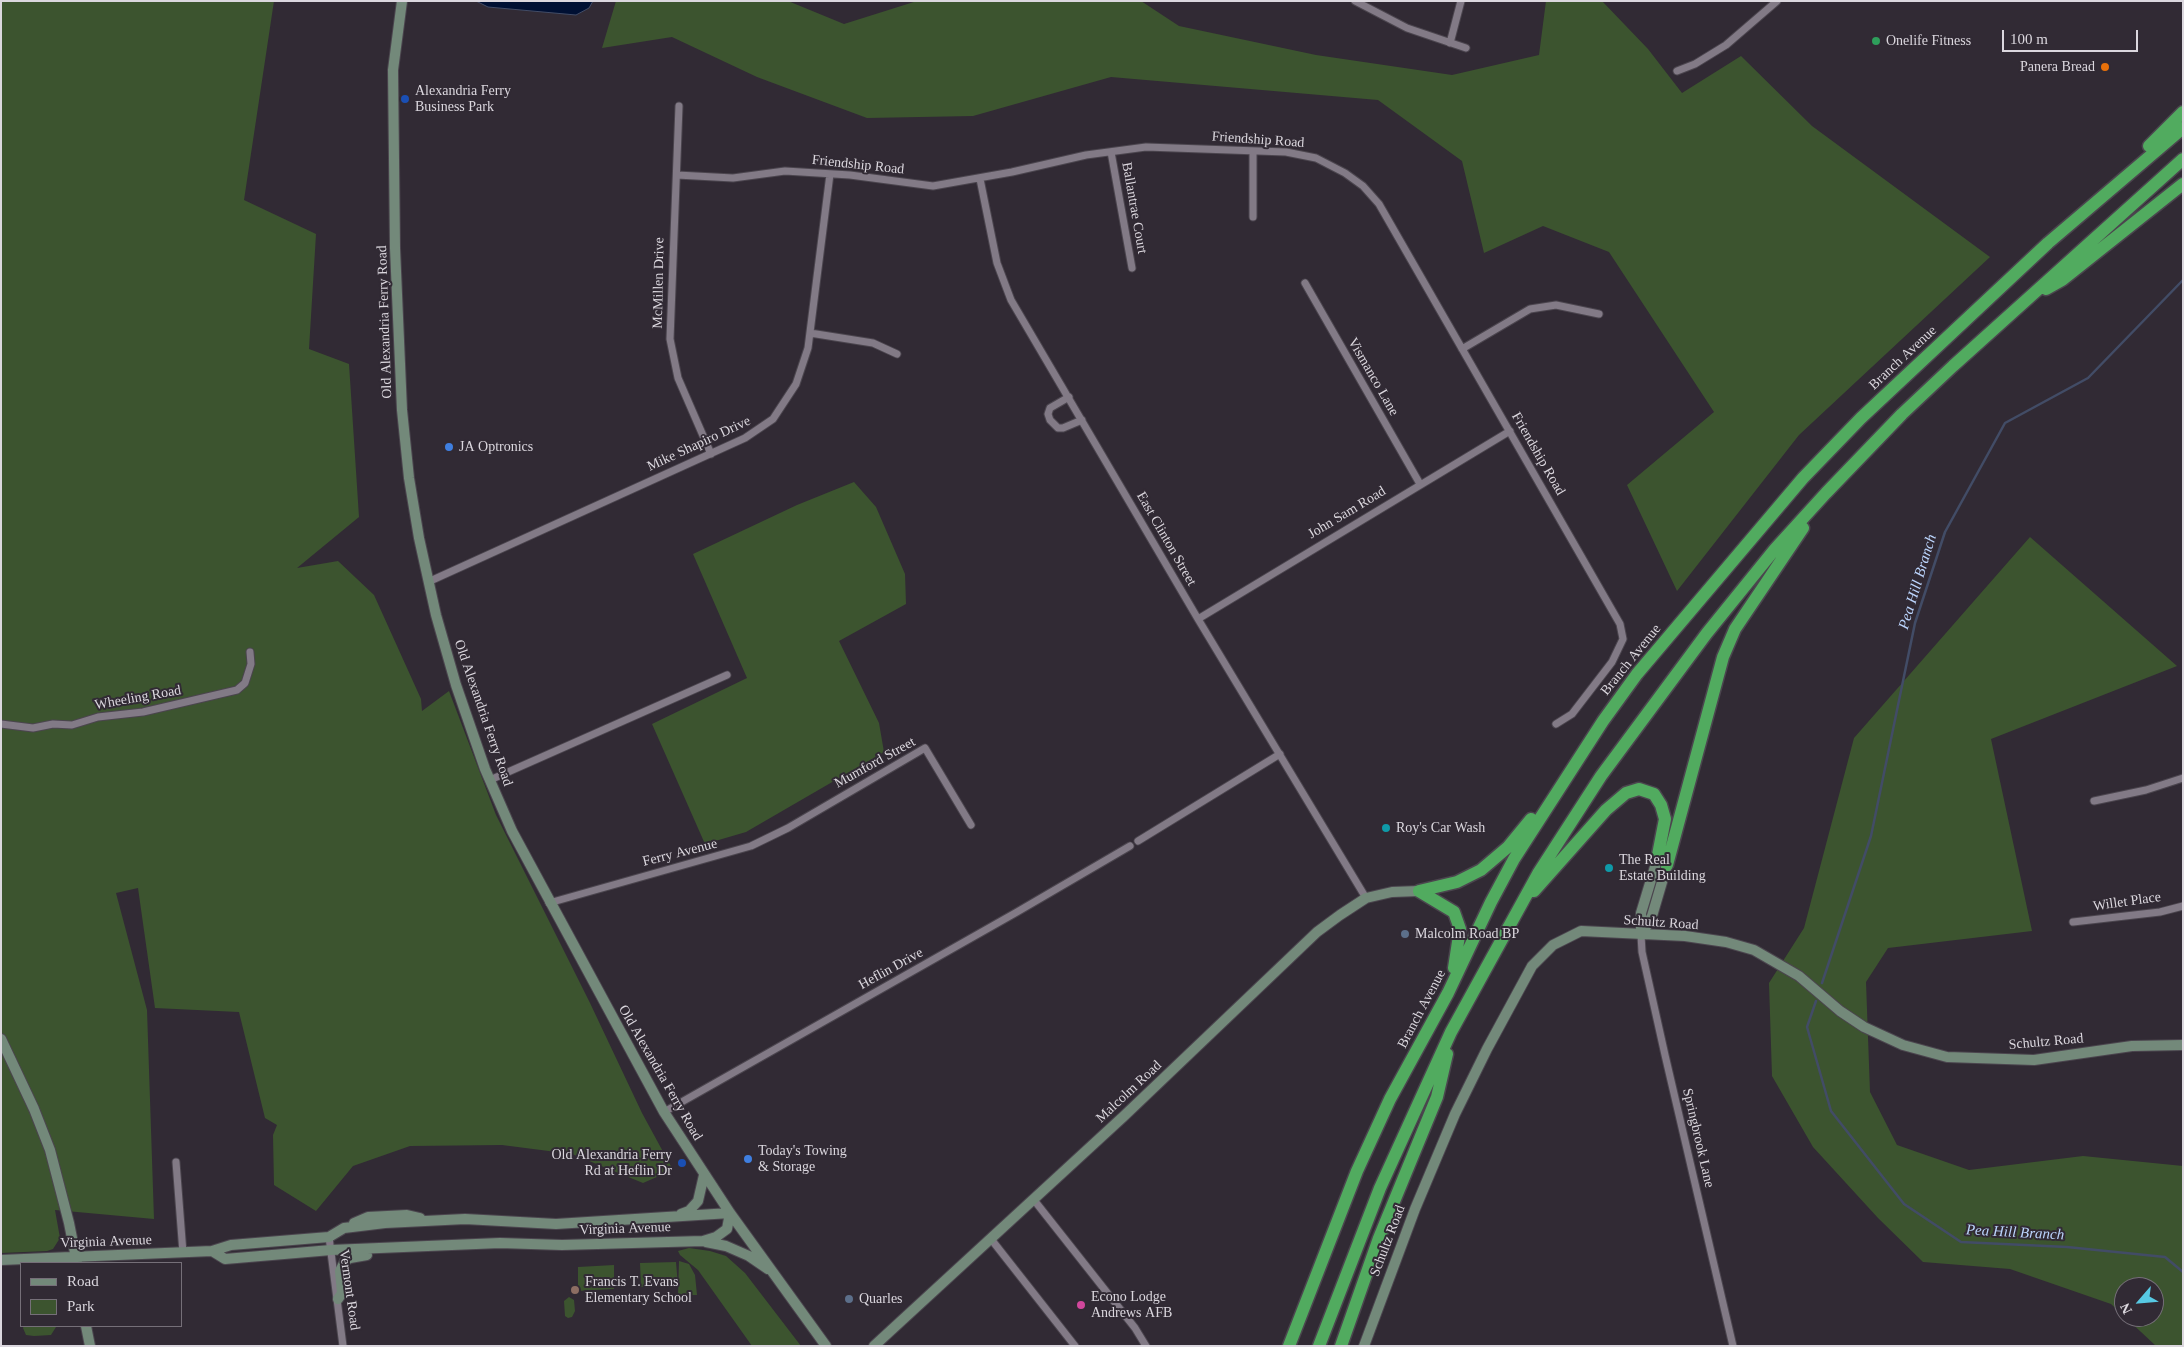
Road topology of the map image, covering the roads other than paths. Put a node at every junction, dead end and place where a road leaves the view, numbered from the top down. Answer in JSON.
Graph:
{"nodes":[{"id":1,"x":402,"y":1,"type":"edge"},
{"id":2,"x":1355,"y":1,"type":"edge"},
{"id":3,"x":1461,"y":1,"type":"edge"},
{"id":4,"x":1777,"y":1,"type":"edge"},
{"id":5,"x":1450,"y":43,"type":"junction"},
{"id":6,"x":1466,"y":48,"type":"dead end"},
{"id":7,"x":1677,"y":70,"type":"dead end"},
{"id":8,"x":679,"y":106,"type":"dead end"},
{"id":9,"x":2183,"y":112,"type":"edge"},
{"id":10,"x":2183,"y":128,"type":"edge"},
{"id":11,"x":1253,"y":151,"type":"junction"},
{"id":12,"x":1111,"y":152,"type":"junction"},
{"id":13,"x":2183,"y":159,"type":"edge"},
{"id":14,"x":830,"y":174,"type":"junction"},
{"id":15,"x":677,"y":175,"type":"junction"},
{"id":16,"x":980,"y":179,"type":"junction"},
{"id":17,"x":2183,"y":184,"type":"edge"},
{"id":18,"x":1253,"y":217,"type":"dead end"},
{"id":19,"x":2048,"y":243,"type":"junction"},
{"id":20,"x":1132,"y":268,"type":"dead end"},
{"id":21,"x":1305,"y":283,"type":"dead end"},
{"id":22,"x":2029,"y":298,"type":"junction"},
{"id":23,"x":1598,"y":314,"type":"dead end"},
{"id":24,"x":810,"y":333,"type":"junction"},
{"id":25,"x":1462,"y":349,"type":"junction"},
{"id":26,"x":897,"y":354,"type":"dead end"},
{"id":27,"x":1069,"y":397,"type":"junction"},
{"id":28,"x":1082,"y":420,"type":"junction"},
{"id":29,"x":1510,"y":431,"type":"junction"},
{"id":30,"x":711,"y":454,"type":"junction"},
{"id":31,"x":1420,"y":484,"type":"junction"},
{"id":32,"x":1826,"y":493,"type":"junction"},
{"id":33,"x":428,"y":582,"type":"junction"},
{"id":34,"x":1198,"y":619,"type":"junction"},
{"id":35,"x":250,"y":652,"type":"dead end"},
{"id":36,"x":727,"y":676,"type":"dead end"},
{"id":37,"x":1,"y":724,"type":"edge"},
{"id":38,"x":1556,"y":724,"type":"dead end"},
{"id":39,"x":1280,"y":754,"type":"junction"},
{"id":40,"x":1574,"y":766,"type":"junction"},
{"id":41,"x":2183,"y":778,"type":"edge"},
{"id":42,"x":490,"y":780,"type":"junction"},
{"id":43,"x":2094,"y":801,"type":"dead end"},
{"id":44,"x":812,"y":813,"type":"joint"},
{"id":45,"x":971,"y":824,"type":"dead end"},
{"id":46,"x":1138,"y":841,"type":"dead end"},
{"id":47,"x":1130,"y":846,"type":"dead end"},
{"id":48,"x":1662,"y":863,"type":"junction"},
{"id":49,"x":1419,"y":891,"type":"junction"},
{"id":50,"x":1366,"y":898,"type":"junction"},
{"id":51,"x":549,"y":902,"type":"junction"},
{"id":52,"x":1520,"y":905,"type":"junction"},
{"id":53,"x":2183,"y":906,"type":"edge"},
{"id":54,"x":2073,"y":922,"type":"dead end"},
{"id":55,"x":1641,"y":935,"type":"junction"},
{"id":56,"x":1448,"y":993,"type":"junction"},
{"id":57,"x":1451,"y":1032,"type":"junction"},
{"id":58,"x":1,"y":1039,"type":"edge"},
{"id":59,"x":2183,"y":1044,"type":"edge"},
{"id":60,"x":664,"y":1112,"type":"junction"},
{"id":61,"x":176,"y":1162,"type":"dead end"},
{"id":62,"x":704,"y":1175,"type":"junction"},
{"id":63,"x":1034,"y":1200,"type":"junction"},
{"id":64,"x":730,"y":1213,"type":"junction"},
{"id":65,"x":676,"y":1217,"type":"junction"},
{"id":66,"x":329,"y":1237,"type":"junction"},
{"id":67,"x":992,"y":1239,"type":"junction"},
{"id":68,"x":703,"y":1241,"type":"junction"},
{"id":69,"x":375,"y":1249,"type":"junction"},
{"id":70,"x":331,"y":1250,"type":"junction"},
{"id":71,"x":212,"y":1251,"type":"junction"},
{"id":72,"x":183,"y":1253,"type":"junction"},
{"id":73,"x":1,"y":1260,"type":"edge"},
{"id":74,"x":76,"y":1260,"type":"edge"},
{"id":75,"x":1322,"y":1266,"type":"junction"},
{"id":76,"x":773,"y":1272,"type":"junction"},
{"id":77,"x":338,"y":1300,"type":"junction"},
{"id":78,"x":86,"y":1327,"type":"edge"},
{"id":79,"x":90,"y":1346,"type":"edge"},
{"id":80,"x":344,"y":1346,"type":"edge"},
{"id":81,"x":826,"y":1346,"type":"edge"},
{"id":82,"x":874,"y":1346,"type":"edge"},
{"id":83,"x":1075,"y":1346,"type":"edge"},
{"id":84,"x":1146,"y":1346,"type":"edge"},
{"id":85,"x":1280,"y":1346,"type":"edge"},
{"id":86,"x":1290,"y":1346,"type":"edge"},
{"id":87,"x":1319,"y":1346,"type":"edge"},
{"id":88,"x":1341,"y":1346,"type":"edge"},
{"id":89,"x":1364,"y":1346,"type":"edge"},
{"id":90,"x":1733,"y":1346,"type":"edge"}],
"edges":[{"from":1,"to":33,"type":"street","name":"Old Alexandria Ferry Road"},
{"from":2,"to":5,"type":"street"},
{"from":3,"to":5,"type":"street"},
{"from":4,"to":7,"type":"street"},
{"from":5,"to":6,"type":"street"},
{"from":8,"to":15,"type":"street","name":"McMillen Drive"},
{"from":9,"to":19,"type":"highway"},
{"from":10,"to":19,"type":"highway","name":"Branch Avenue"},
{"from":11,"to":12,"type":"street","name":"Friendship Road"},
{"from":11,"to":18,"type":"street"},
{"from":11,"to":25,"type":"street","name":"Friendship Road"},
{"from":12,"to":16,"type":"street","name":"Friendship Road"},
{"from":12,"to":20,"type":"street","name":"Ballantrae Court"},
{"from":13,"to":22,"type":"highway"},
{"from":14,"to":15,"type":"street","name":"Friendship Road"},
{"from":14,"to":16,"type":"street","name":"Friendship Road"},
{"from":14,"to":24,"type":"street","name":"Mike Shapiro Drive"},
{"from":15,"to":30,"type":"street","name":"McMillen Drive"},
{"from":16,"to":27,"type":"street","name":"East Clinton Street"},
{"from":17,"to":22,"type":"highway"},
{"from":19,"to":40,"type":"highway","name":"Branch Avenue"},
{"from":21,"to":31,"type":"street","name":"Vismanco Lane"},
{"from":22,"to":32,"type":"highway"},
{"from":23,"to":25,"type":"street"},
{"from":24,"to":26,"type":"street"},
{"from":24,"to":30,"type":"street","name":"Mike Shapiro Drive"},
{"from":25,"to":29,"type":"street","name":"Friendship Road"},
{"from":27,"to":28,"type":"street","name":"East Clinton Street"},
{"from":27,"to":28,"type":"street"},
{"from":28,"to":34,"type":"street","name":"East Clinton Street"},
{"from":29,"to":31,"type":"street","name":"John Sam Road"},
{"from":29,"to":38,"type":"street","name":"Friendship Road"},
{"from":30,"to":33,"type":"street","name":"Mike Shapiro Drive"},
{"from":31,"to":34,"type":"street","name":"John Sam Road"},
{"from":32,"to":48,"type":"highway"},
{"from":32,"to":52,"type":"highway"},
{"from":33,"to":42,"type":"street","name":"Old Alexandria Ferry Road"},
{"from":34,"to":39,"type":"street","name":"East Clinton Street"},
{"from":35,"to":37,"type":"street","name":"Wheeling Road"},
{"from":36,"to":42,"type":"street"},
{"from":39,"to":46,"type":"street"},
{"from":39,"to":50,"type":"street","name":"East Clinton Street"},
{"from":40,"to":49,"type":"highway"},
{"from":40,"to":56,"type":"highway","name":"Branch Avenue"},
{"from":41,"to":43,"type":"street"},
{"from":42,"to":51,"type":"street","name":"Old Alexandria Ferry Road"},
{"from":44,"to":45,"type":"street","name":"Mumford Street"},
{"from":44,"to":51,"type":"street","name":"Ferry Avenue"},
{"from":47,"to":60,"type":"street","name":"Heflin Drive"},
{"from":48,"to":52,"type":"highway"},
{"from":48,"to":55,"type":"street"},
{"from":49,"to":50,"type":"street","name":"Malcolm Road"},
{"from":49,"to":56,"type":"highway"},
{"from":50,"to":63,"type":"street","name":"Malcolm Road"},
{"from":51,"to":60,"type":"street","name":"Old Alexandria Ferry Road"},
{"from":52,"to":57,"type":"highway"},
{"from":53,"to":54,"type":"street","name":"Willet Place"},
{"from":55,"to":59,"type":"street","name":"Schultz Road"},
{"from":55,"to":89,"type":"street","name":"Schultz Road"},
{"from":55,"to":90,"type":"street","name":"Springbrook Lane"},
{"from":56,"to":75,"type":"highway","name":"Branch Avenue"},
{"from":57,"to":87,"type":"highway"},
{"from":57,"to":88,"type":"highway"},
{"from":58,"to":74,"type":"street"},
{"from":60,"to":62,"type":"street","name":"Old Alexandria Ferry Road"},
{"from":61,"to":72,"type":"street"},
{"from":62,"to":64,"type":"street","name":"Old Alexandria Ferry Road"},
{"from":62,"to":65,"type":"street"},
{"from":63,"to":67,"type":"street","name":"Malcolm Road"},
{"from":63,"to":84,"type":"street"},
{"from":64,"to":65,"type":"street","name":"Virginia Avenue"},
{"from":64,"to":68,"type":"street","name":"Virginia Avenue"},
{"from":64,"to":76,"type":"street","name":"Old Alexandria Ferry Road"},
{"from":65,"to":66,"type":"street","name":"Virginia Avenue"},
{"from":66,"to":70,"type":"street","name":"Vermont Road"},
{"from":66,"to":71,"type":"street","name":"Virginia Avenue"},
{"from":67,"to":82,"type":"street","name":"Malcolm Road"},
{"from":67,"to":83,"type":"street"},
{"from":68,"to":69,"type":"street","name":"Virginia Avenue"},
{"from":68,"to":76,"type":"street"},
{"from":69,"to":70,"type":"street","name":"Virginia Avenue"},
{"from":69,"to":77,"type":"street"},
{"from":70,"to":71,"type":"street","name":"Virginia Avenue"},
{"from":70,"to":77,"type":"street","name":"Vermont Road"},
{"from":71,"to":72,"type":"street","name":"Virginia Avenue"},
{"from":72,"to":74,"type":"street","name":"Virginia Avenue"},
{"from":73,"to":74,"type":"street","name":"Virginia Avenue"},
{"from":75,"to":85,"type":"highway"},
{"from":75,"to":86,"type":"highway","name":"Branch Avenue"},
{"from":76,"to":81,"type":"street","name":"Old Alexandria Ferry Road"},
{"from":77,"to":80,"type":"street","name":"Vermont Road"},
{"from":78,"to":79,"type":"street"}]}
